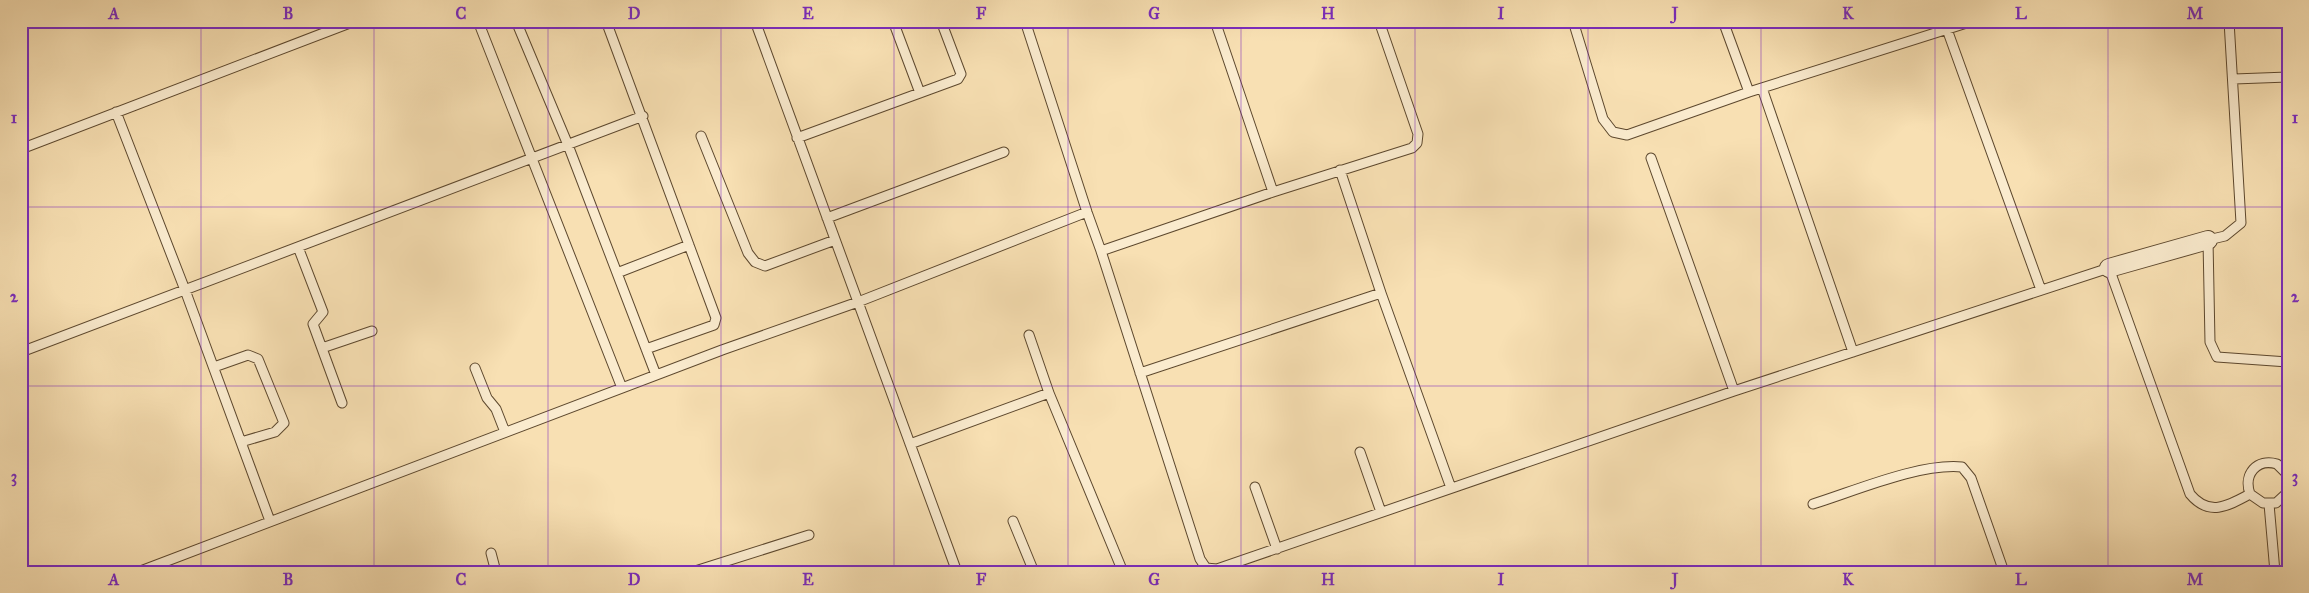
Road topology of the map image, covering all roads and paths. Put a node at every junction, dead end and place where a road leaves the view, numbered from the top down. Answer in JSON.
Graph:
{"nodes":[{"id":1,"x":355,"y":21,"type":"edge"},
{"id":2,"x":478,"y":21,"type":"edge"},
{"id":3,"x":516,"y":21,"type":"edge"},
{"id":4,"x":606,"y":21,"type":"edge"},
{"id":5,"x":755,"y":21,"type":"edge"},
{"id":6,"x":893,"y":21,"type":"edge"},
{"id":7,"x":941,"y":21,"type":"edge"},
{"id":8,"x":1025,"y":21,"type":"edge"},
{"id":9,"x":1215,"y":21,"type":"edge"},
{"id":10,"x":1379,"y":21,"type":"edge"},
{"id":11,"x":1572,"y":21,"type":"edge"},
{"id":12,"x":1723,"y":21,"type":"edge"},
{"id":13,"x":1973,"y":21,"type":"edge"},
{"id":14,"x":2229,"y":21,"type":"edge"},
{"id":15,"x":1945,"y":25,"type":"edge"},
{"id":16,"x":2288,"y":77,"type":"edge"},
{"id":17,"x":2234,"y":79,"type":"junction"},
{"id":18,"x":1762,"y":88,"type":"junction"},
{"id":19,"x":1749,"y":92,"type":"junction"},
{"id":20,"x":920,"y":93,"type":"junction"},
{"id":21,"x":116,"y":112,"type":"junction"},
{"id":22,"x":643,"y":116,"type":"junction"},
{"id":23,"x":700,"y":136,"type":"dead end"},
{"id":24,"x":798,"y":138,"type":"junction"},
{"id":25,"x":568,"y":145,"type":"junction"},
{"id":26,"x":21,"y":149,"type":"edge"},
{"id":27,"x":1004,"y":152,"type":"dead end"},
{"id":28,"x":533,"y":158,"type":"junction"},
{"id":29,"x":1651,"y":158,"type":"dead end"},
{"id":30,"x":1340,"y":170,"type":"junction"},
{"id":31,"x":1274,"y":192,"type":"junction"},
{"id":32,"x":1087,"y":212,"type":"junction"},
{"id":33,"x":827,"y":218,"type":"junction"},
{"id":34,"x":835,"y":240,"type":"junction"},
{"id":35,"x":2208,"y":240,"type":"junction"},
{"id":36,"x":689,"y":245,"type":"junction"},
{"id":37,"x":298,"y":247,"type":"junction"},
{"id":38,"x":1102,"y":251,"type":"junction"},
{"id":39,"x":2109,"y":268,"type":"junction"},
{"id":40,"x":617,"y":273,"type":"junction"},
{"id":41,"x":186,"y":290,"type":"junction"},
{"id":42,"x":2041,"y":290,"type":"junction"},
{"id":43,"x":1381,"y":293,"type":"junction"},
{"id":44,"x":858,"y":302,"type":"junction"},
{"id":45,"x":372,"y":331,"type":"dead end"},
{"id":46,"x":1030,"y":335,"type":"dead end"},
{"id":47,"x":322,"y":348,"type":"junction"},
{"id":48,"x":646,"y":349,"type":"junction"},
{"id":49,"x":21,"y":352,"type":"edge"},
{"id":50,"x":1853,"y":352,"type":"junction"},
{"id":51,"x":2288,"y":362,"type":"edge"},
{"id":52,"x":214,"y":367,"type":"junction"},
{"id":53,"x":475,"y":368,"type":"dead end"},
{"id":54,"x":1140,"y":373,"type":"junction"},
{"id":55,"x":656,"y":375,"type":"junction"},
{"id":56,"x":622,"y":388,"type":"junction"},
{"id":57,"x":1734,"y":391,"type":"junction"},
{"id":58,"x":1049,"y":393,"type":"junction"},
{"id":59,"x":342,"y":403,"type":"dead end"},
{"id":60,"x":505,"y":432,"type":"junction"},
{"id":61,"x":241,"y":442,"type":"junction"},
{"id":62,"x":910,"y":444,"type":"junction"},
{"id":63,"x":1360,"y":452,"type":"dead end"},
{"id":64,"x":2288,"y":473,"type":"edge"},
{"id":65,"x":1255,"y":487,"type":"dead end"},
{"id":66,"x":1451,"y":488,"type":"junction"},
{"id":67,"x":2288,"y":492,"type":"edge"},
{"id":68,"x":2250,"y":494,"type":"junction"},
{"id":69,"x":1813,"y":504,"type":"dead end"},
{"id":70,"x":2269,"y":504,"type":"junction"},
{"id":71,"x":1381,"y":512,"type":"junction"},
{"id":72,"x":1013,"y":520,"type":"dead end"},
{"id":73,"x":270,"y":522,"type":"junction"},
{"id":74,"x":810,"y":535,"type":"dead end"},
{"id":75,"x":1276,"y":549,"type":"junction"},
{"id":76,"x":491,"y":553,"type":"dead end"},
{"id":77,"x":717,"y":568,"type":"edge"},
{"id":78,"x":138,"y":572,"type":"edge"},
{"id":79,"x":496,"y":572,"type":"edge"},
{"id":80,"x":692,"y":572,"type":"edge"},
{"id":81,"x":957,"y":572,"type":"edge"},
{"id":82,"x":1034,"y":572,"type":"edge"},
{"id":83,"x":1123,"y":572,"type":"edge"},
{"id":84,"x":2004,"y":572,"type":"edge"},
{"id":85,"x":2275,"y":572,"type":"edge"}],
"edges":[{"from":1,"to":21,"type":"lane"},
{"from":2,"to":28,"type":"lane"},
{"from":3,"to":25,"type":"lane"},
{"from":4,"to":22,"type":"lane"},
{"from":5,"to":24,"type":"lane"},
{"from":6,"to":20,"type":"lane"},
{"from":7,"to":20,"type":"lane"},
{"from":8,"to":32,"type":"lane"},
{"from":9,"to":31,"type":"lane"},
{"from":10,"to":30,"type":"lane"},
{"from":11,"to":19,"type":"lane"},
{"from":12,"to":19,"type":"lane"},
{"from":13,"to":15,"type":"lane"},
{"from":14,"to":17,"type":"lane"},
{"from":15,"to":18,"type":"lane"},
{"from":15,"to":42,"type":"lane"},
{"from":16,"to":17,"type":"lane"},
{"from":17,"to":35,"type":"lane"},
{"from":18,"to":19,"type":"lane"},
{"from":18,"to":50,"type":"lane"},
{"from":20,"to":24,"type":"lane"},
{"from":21,"to":26,"type":"lane"},
{"from":21,"to":41,"type":"lane"},
{"from":22,"to":25,"type":"lane"},
{"from":22,"to":36,"type":"lane"},
{"from":23,"to":34,"type":"lane"},
{"from":24,"to":33,"type":"lane"},
{"from":25,"to":28,"type":"lane"},
{"from":25,"to":40,"type":"lane"},
{"from":27,"to":33,"type":"lane"},
{"from":28,"to":37,"type":"lane"},
{"from":28,"to":56,"type":"lane"},
{"from":29,"to":57,"type":"lane"},
{"from":30,"to":31,"type":"lane"},
{"from":30,"to":43,"type":"lane"},
{"from":31,"to":38,"type":"lane"},
{"from":32,"to":38,"type":"lane"},
{"from":32,"to":44,"type":"lane"},
{"from":33,"to":34,"type":"lane"},
{"from":34,"to":44,"type":"lane"},
{"from":35,"to":39,"type":"street"},
{"from":35,"to":51,"type":"lane"},
{"from":36,"to":40,"type":"lane"},
{"from":36,"to":48,"type":"lane"},
{"from":37,"to":41,"type":"lane"},
{"from":37,"to":47,"type":"lane"},
{"from":38,"to":54,"type":"lane"},
{"from":39,"to":42,"type":"lane"},
{"from":39,"to":68,"type":"lane"},
{"from":40,"to":48,"type":"lane"},
{"from":41,"to":49,"type":"lane"},
{"from":41,"to":52,"type":"lane"},
{"from":42,"to":50,"type":"lane"},
{"from":43,"to":54,"type":"lane"},
{"from":43,"to":66,"type":"lane"},
{"from":44,"to":55,"type":"lane"},
{"from":44,"to":62,"type":"lane"},
{"from":45,"to":47,"type":"lane"},
{"from":46,"to":58,"type":"lane"},
{"from":47,"to":59,"type":"lane"},
{"from":48,"to":55,"type":"lane"},
{"from":50,"to":57,"type":"lane"},
{"from":52,"to":61,"type":"lane"},
{"from":52,"to":61,"type":"lane"},
{"from":53,"to":60,"type":"lane"},
{"from":54,"to":75,"type":"lane"},
{"from":55,"to":56,"type":"lane"},
{"from":56,"to":60,"type":"lane"},
{"from":57,"to":66,"type":"lane"},
{"from":58,"to":62,"type":"lane"},
{"from":58,"to":83,"type":"lane"},
{"from":60,"to":73,"type":"lane"},
{"from":61,"to":73,"type":"lane"},
{"from":62,"to":81,"type":"lane"},
{"from":63,"to":71,"type":"lane"},
{"from":64,"to":68,"type":"lane"},
{"from":65,"to":75,"type":"lane"},
{"from":66,"to":71,"type":"lane"},
{"from":67,"to":70,"type":"lane"},
{"from":68,"to":70,"type":"lane"},
{"from":69,"to":84,"type":"lane"},
{"from":70,"to":85,"type":"lane"},
{"from":71,"to":75,"type":"lane"},
{"from":72,"to":82,"type":"lane"},
{"from":73,"to":78,"type":"lane"},
{"from":74,"to":77,"type":"lane"},
{"from":76,"to":79,"type":"lane"},
{"from":77,"to":80,"type":"lane"}]}
